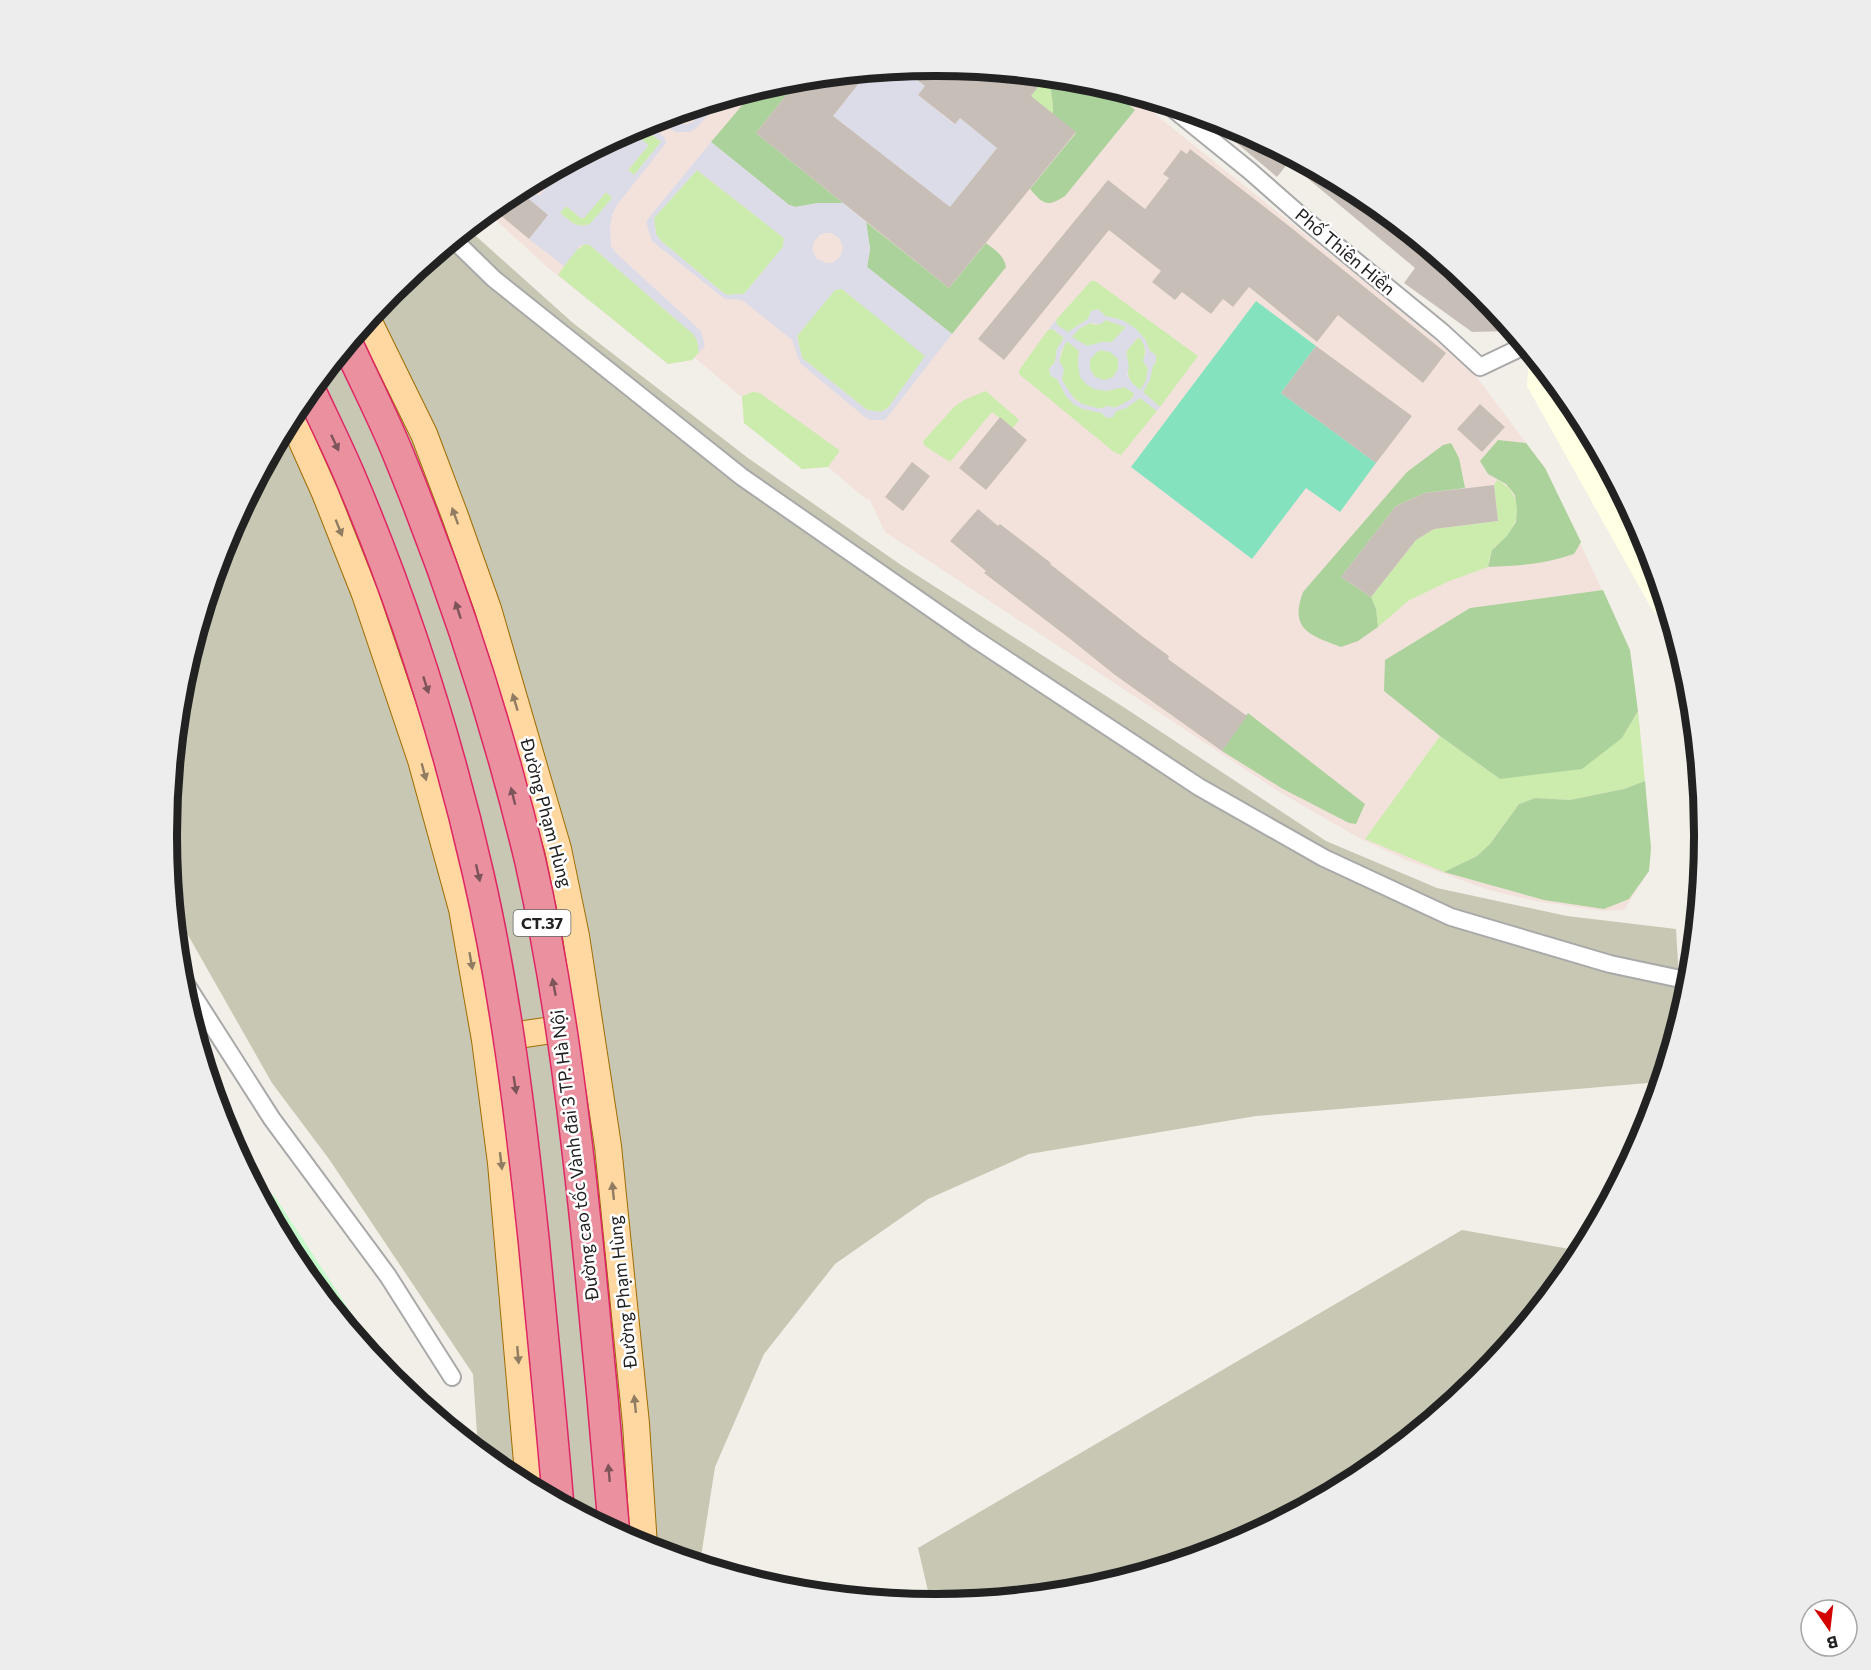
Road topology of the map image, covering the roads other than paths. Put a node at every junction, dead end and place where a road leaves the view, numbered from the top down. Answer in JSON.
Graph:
{"nodes":[{"id":1,"x":1188,"y":120,"type":"edge"},
{"id":2,"x":459,"y":245,"type":"edge"},
{"id":3,"x":372,"y":328,"type":"edge"},
{"id":4,"x":1518,"y":349,"type":"edge"},
{"id":5,"x":351,"y":352,"type":"edge"},
{"id":6,"x":315,"y":400,"type":"edge"},
{"id":7,"x":296,"y":428,"type":"edge"},
{"id":8,"x":1680,"y":979,"type":"edge"},
{"id":9,"x":196,"y":1000,"type":"edge"},
{"id":10,"x":590,"y":1024,"type":"junction"},
{"id":11,"x":485,"y":1040,"type":"junction"},
{"id":12,"x":452,"y":1377,"type":"dead end"},
{"id":13,"x":528,"y":1475,"type":"edge"},
{"id":14,"x":557,"y":1493,"type":"edge"},
{"id":15,"x":613,"y":1521,"type":"edge"},
{"id":16,"x":643,"y":1535,"type":"edge"}],
"edges":[{"from":1,"to":4,"type":"street","name":"Phố Thiên Hiền"},
{"from":2,"to":8,"type":"street"},
{"from":10,"to":3,"type":"main road","name":"Đường Phạm Hùng","one_way":true},
{"from":15,"to":5,"type":"highway","name":"Đường cao tốc Vành đai 3 TP. Hà Nội","number":"CT.37","one_way":true,"bridge":true},
{"from":6,"to":14,"type":"highway","number":"CT.37","one_way":true,"bridge":true},
{"from":7,"to":11,"type":"main road","one_way":true},
{"from":9,"to":12,"type":"street"},
{"from":10,"to":11,"type":"main road"},
{"from":16,"to":10,"type":"main road","name":"Đường Phạm Hùng","one_way":true},
{"from":11,"to":13,"type":"main road","one_way":true}]}
